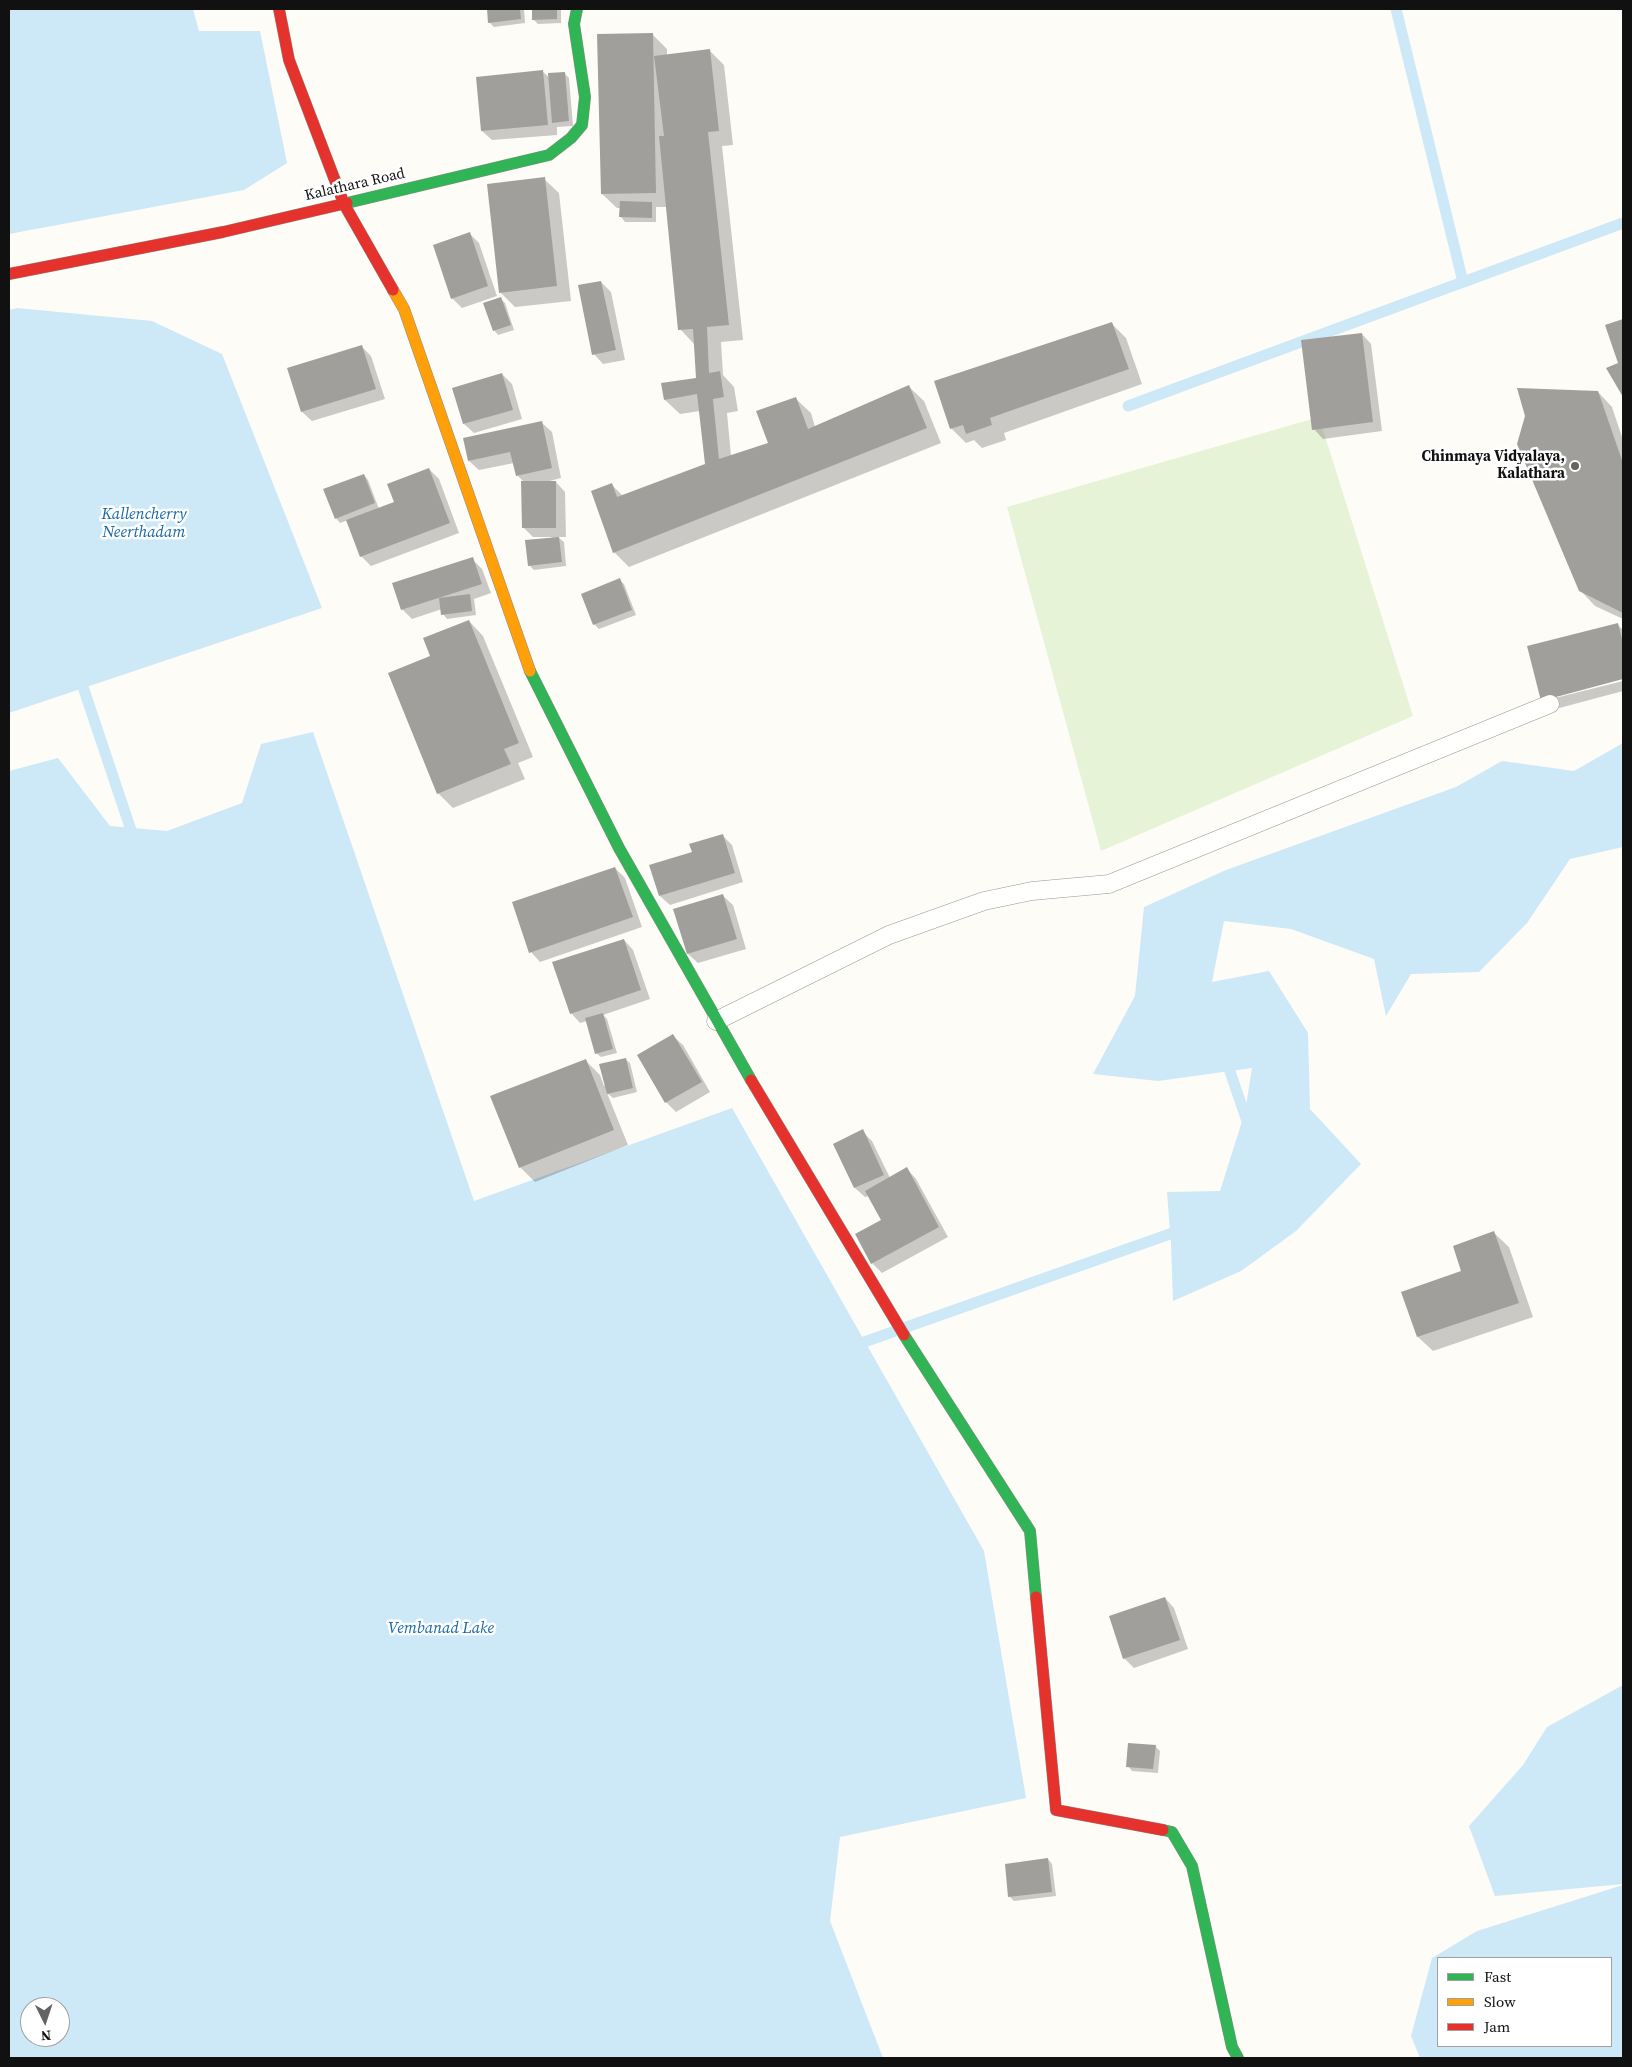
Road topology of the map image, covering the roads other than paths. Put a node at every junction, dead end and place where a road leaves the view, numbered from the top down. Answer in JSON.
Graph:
{"nodes":[{"id":1,"x":278,"y":9,"type":"edge"},
{"id":2,"x":577,"y":9,"type":"edge"},
{"id":3,"x":344,"y":204,"type":"junction"},
{"id":4,"x":9,"y":274,"type":"edge"},
{"id":5,"x":1550,"y":704,"type":"dead end"},
{"id":6,"x":716,"y":1021,"type":"junction"},
{"id":7,"x":1238,"y":2058,"type":"edge"}],
"edges":[{"from":1,"to":3,"type":"street"},
{"from":2,"to":3,"type":"street","name":"Kalathara Road"},
{"from":3,"to":4,"type":"street","name":"Kalathara Road"},
{"from":3,"to":6,"type":"street"},
{"from":5,"to":6,"type":"lane"},
{"from":6,"to":7,"type":"street"}]}
